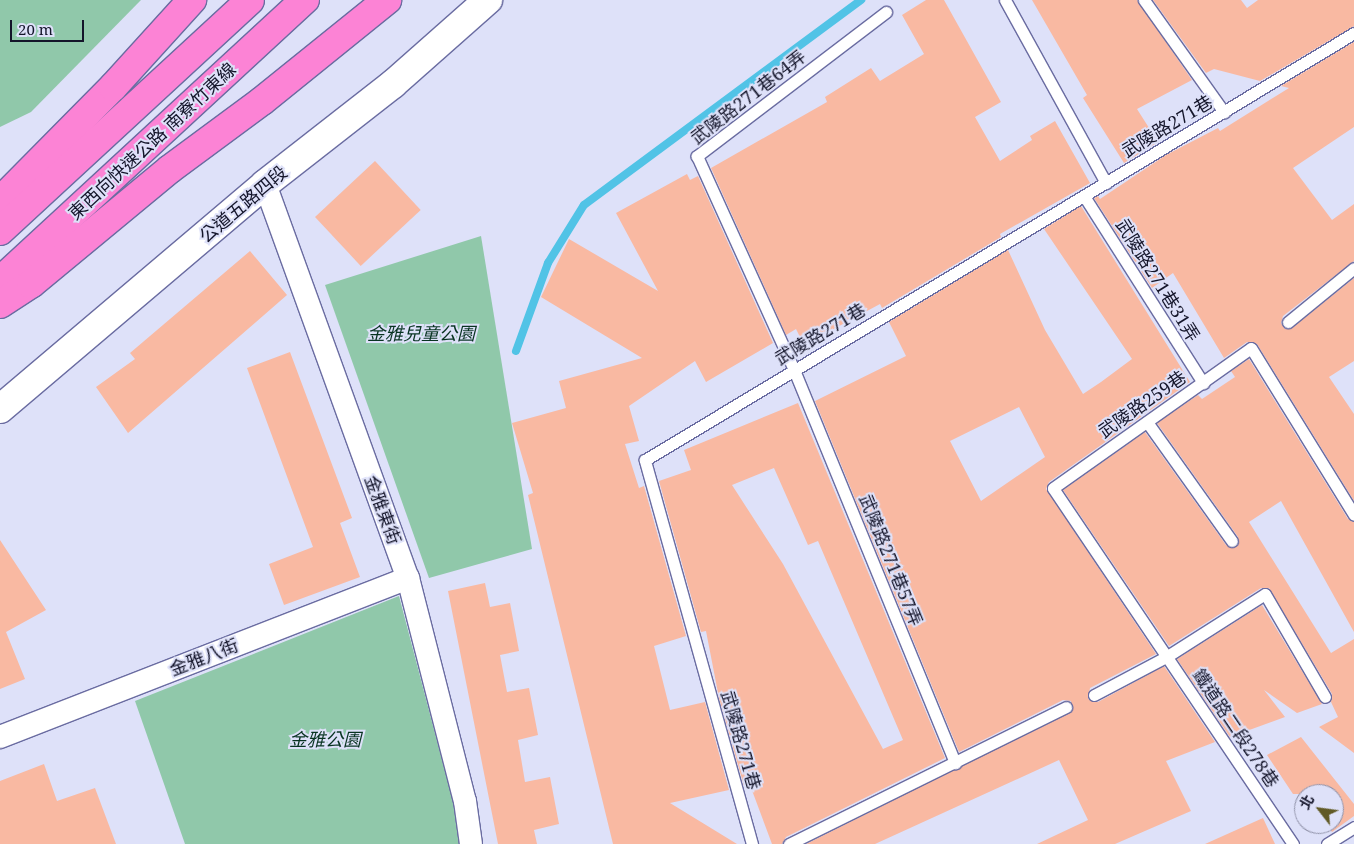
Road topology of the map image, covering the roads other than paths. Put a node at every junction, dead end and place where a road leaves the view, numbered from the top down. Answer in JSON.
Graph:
{"nodes":[{"id":1,"x":192,"y":0,"type":"edge"},
{"id":2,"x":250,"y":0,"type":"edge"},
{"id":3,"x":305,"y":0,"type":"edge"},
{"id":4,"x":488,"y":0,"type":"edge"},
{"id":5,"x":1005,"y":0,"type":"edge"},
{"id":6,"x":1144,"y":0,"type":"edge"},
{"id":7,"x":379,"y":6,"type":"edge"},
{"id":8,"x":886,"y":12,"type":"dead end"},
{"id":9,"x":1354,"y":34,"type":"edge"},
{"id":10,"x":1224,"y":112,"type":"junction"},
{"id":11,"x":1106,"y":183,"type":"junction"},
{"id":12,"x":265,"y":184,"type":"junction"},
{"id":13,"x":1084,"y":196,"type":"junction"},
{"id":14,"x":0,"y":201,"type":"edge"},
{"id":15,"x":0,"y":231,"type":"edge"},
{"id":16,"x":1354,"y":268,"type":"edge"},
{"id":17,"x":0,"y":281,"type":"edge"},
{"id":18,"x":0,"y":304,"type":"edge"},
{"id":19,"x":1288,"y":322,"type":"dead end"},
{"id":20,"x":794,"y":370,"type":"junction"},
{"id":21,"x":1203,"y":383,"type":"junction"},
{"id":22,"x":0,"y":409,"type":"edge"},
{"id":23,"x":1147,"y":422,"type":"junction"},
{"id":24,"x":1053,"y":488,"type":"joint"},
{"id":25,"x":1354,"y":515,"type":"edge"},
{"id":26,"x":1232,"y":541,"type":"dead end"},
{"id":27,"x":408,"y":578,"type":"junction"},
{"id":28,"x":1166,"y":657,"type":"junction"},
{"id":29,"x":1094,"y":695,"type":"dead end"},
{"id":30,"x":1325,"y":697,"type":"dead end"},
{"id":31,"x":1066,"y":707,"type":"dead end"},
{"id":32,"x":0,"y":737,"type":"edge"},
{"id":33,"x":955,"y":763,"type":"junction"},
{"id":34,"x":1354,"y":826,"type":"edge"},
{"id":35,"x":472,"y":844,"type":"edge"},
{"id":36,"x":752,"y":844,"type":"edge"},
{"id":37,"x":789,"y":844,"type":"edge"},
{"id":38,"x":1293,"y":844,"type":"edge"},
{"id":39,"x":1327,"y":844,"type":"edge"}],
"edges":[{"from":1,"to":14,"type":"highway"},
{"from":2,"to":15,"type":"highway","name":"東西向快速公路 南寮竹東線"},
{"from":3,"to":17,"type":"highway","name":"東西向快速公路 南寮竹東線"},
{"from":4,"to":12,"type":"street","name":"公道五路四段"},
{"from":5,"to":11,"type":"lane"},
{"from":6,"to":10,"type":"lane"},
{"from":7,"to":18,"type":"highway"},
{"from":8,"to":20,"type":"lane","name":"武陵路271巷64弄"},
{"from":9,"to":10,"type":"lane","name":"武陵路271巷"},
{"from":10,"to":11,"type":"lane","name":"武陵路271巷"},
{"from":11,"to":13,"type":"lane","name":"武陵路271巷"},
{"from":12,"to":22,"type":"street","name":"公道五路四段"},
{"from":12,"to":27,"type":"street","name":"金雅東街"},
{"from":13,"to":20,"type":"lane","name":"武陵路271巷"},
{"from":13,"to":21,"type":"lane","name":"武陵路271巷31弄"},
{"from":16,"to":19,"type":"lane"},
{"from":20,"to":33,"type":"lane","name":"武陵路271巷57弄"},
{"from":20,"to":36,"type":"lane","name":"武陵路271巷"},
{"from":21,"to":23,"type":"lane","name":"武陵路259巷"},
{"from":21,"to":25,"type":"lane","name":"武陵路259巷"},
{"from":23,"to":24,"type":"lane","name":"武陵路259巷"},
{"from":23,"to":26,"type":"lane"},
{"from":24,"to":28,"type":"lane","name":"鐵道路二段278巷"},
{"from":27,"to":32,"type":"street","name":"金雅八街"},
{"from":27,"to":35,"type":"street","name":"金雅東街"},
{"from":28,"to":29,"type":"lane"},
{"from":28,"to":30,"type":"lane"},
{"from":28,"to":38,"type":"lane","name":"鐵道路二段278巷"},
{"from":31,"to":33,"type":"lane"},
{"from":33,"to":37,"type":"lane"},
{"from":34,"to":39,"type":"lane"}]}
